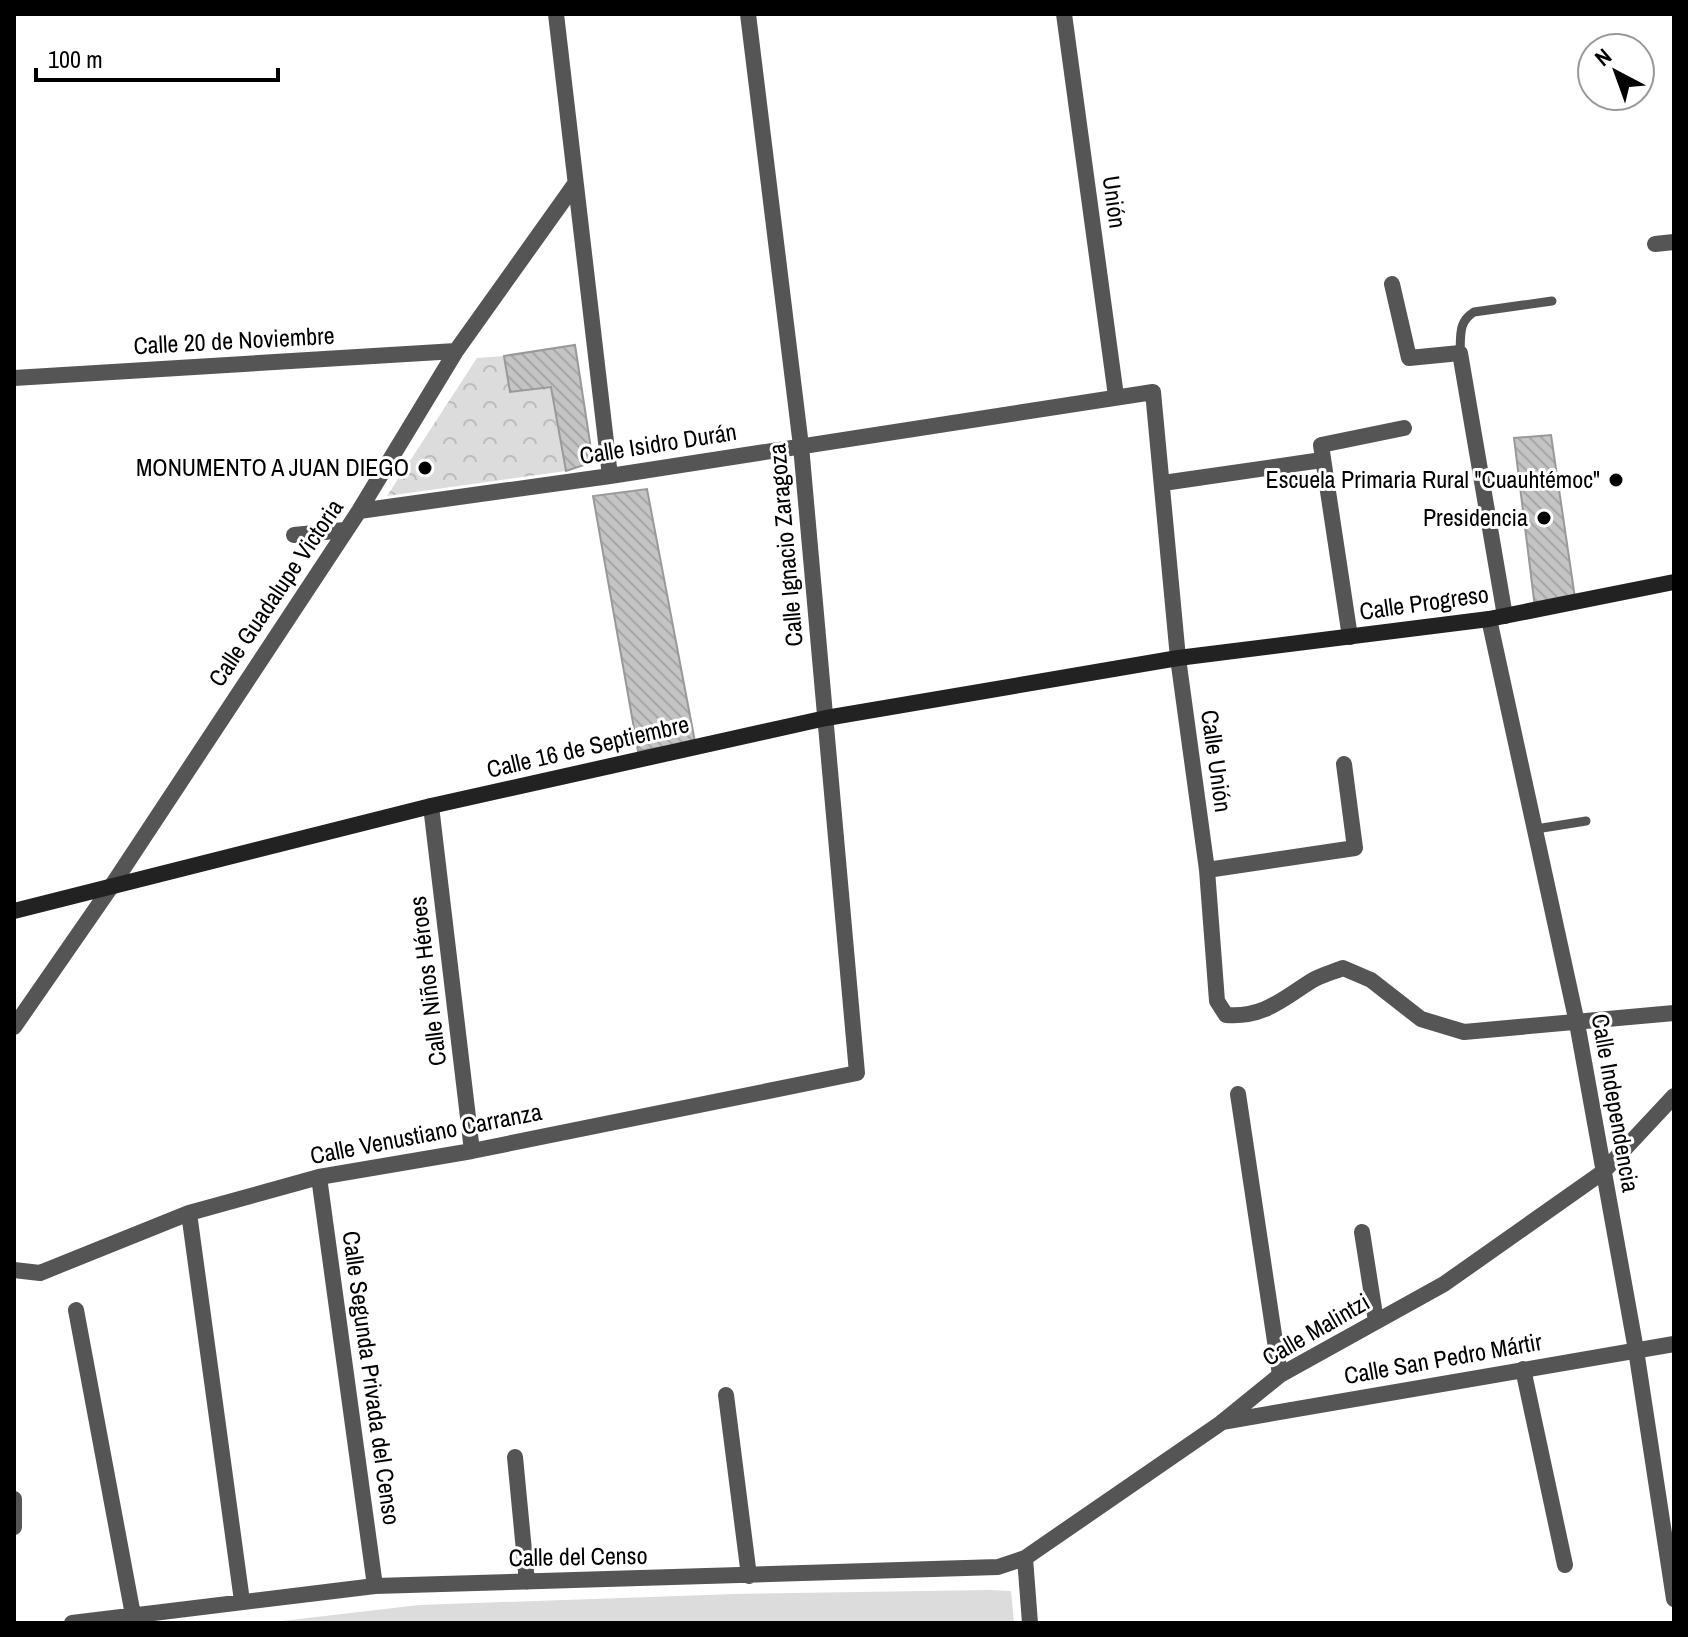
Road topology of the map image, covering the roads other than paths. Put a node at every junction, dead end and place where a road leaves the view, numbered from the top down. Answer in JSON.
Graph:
{"nodes":[{"id":1,"x":556,"y":14,"type":"edge"},
{"id":2,"x":748,"y":14,"type":"edge"},
{"id":3,"x":1064,"y":14,"type":"edge"},
{"id":4,"x":575,"y":184,"type":"junction"},
{"id":5,"x":1674,"y":242,"type":"edge"},
{"id":6,"x":1655,"y":244,"type":"dead end"},
{"id":7,"x":1392,"y":284,"type":"dead end"},
{"id":8,"x":1552,"y":301,"type":"dead end"},
{"id":9,"x":456,"y":351,"type":"junction"},
{"id":10,"x":1460,"y":353,"type":"junction"},
{"id":11,"x":14,"y":378,"type":"edge"},
{"id":12,"x":1116,"y":396,"type":"junction"},
{"id":13,"x":1404,"y":428,"type":"dead end"},
{"id":14,"x":801,"y":446,"type":"junction"},
{"id":15,"x":1322,"y":460,"type":"junction"},
{"id":16,"x":610,"y":476,"type":"junction"},
{"id":17,"x":1163,"y":483,"type":"junction"},
{"id":18,"x":359,"y":511,"type":"junction"},
{"id":19,"x":345,"y":530,"type":"junction"},
{"id":20,"x":294,"y":535,"type":"dead end"},
{"id":21,"x":1674,"y":582,"type":"edge"},
{"id":22,"x":1497,"y":618,"type":"junction"},
{"id":23,"x":1350,"y":637,"type":"junction"},
{"id":24,"x":1178,"y":658,"type":"junction"},
{"id":25,"x":826,"y":718,"type":"junction"},
{"id":26,"x":1344,"y":764,"type":"dead end"},
{"id":27,"x":431,"y":806,"type":"junction"},
{"id":28,"x":1586,"y":821,"type":"dead end"},
{"id":29,"x":1536,"y":829,"type":"junction"},
{"id":30,"x":1207,"y":870,"type":"junction"},
{"id":31,"x":111,"y":887,"type":"junction"},
{"id":32,"x":14,"y":911,"type":"edge"},
{"id":33,"x":1674,"y":1013,"type":"edge"},
{"id":34,"x":1577,"y":1023,"type":"junction"},
{"id":35,"x":14,"y":1027,"type":"edge"},
{"id":36,"x":857,"y":1073,"type":"joint"},
{"id":37,"x":1238,"y":1094,"type":"dead end"},
{"id":38,"x":1674,"y":1096,"type":"edge"},
{"id":39,"x":472,"y":1151,"type":"junction"},
{"id":40,"x":1603,"y":1172,"type":"junction"},
{"id":41,"x":319,"y":1177,"type":"junction"},
{"id":42,"x":189,"y":1213,"type":"junction"},
{"id":43,"x":1362,"y":1232,"type":"dead end"},
{"id":44,"x":14,"y":1270,"type":"edge"},
{"id":45,"x":76,"y":1310,"type":"dead end"},
{"id":46,"x":1376,"y":1321,"type":"junction"},
{"id":47,"x":1674,"y":1344,"type":"edge"},
{"id":48,"x":1636,"y":1350,"type":"junction"},
{"id":49,"x":1523,"y":1369,"type":"junction"},
{"id":50,"x":1280,"y":1375,"type":"junction"},
{"id":51,"x":726,"y":1395,"type":"dead end"},
{"id":52,"x":1221,"y":1423,"type":"junction"},
{"id":53,"x":515,"y":1457,"type":"dead end"},
{"id":54,"x":14,"y":1499,"type":"edge"},
{"id":55,"x":14,"y":1527,"type":"edge"},
{"id":56,"x":1025,"y":1558,"type":"junction"},
{"id":57,"x":1565,"y":1565,"type":"dead end"},
{"id":58,"x":749,"y":1576,"type":"junction"},
{"id":59,"x":527,"y":1582,"type":"junction"},
{"id":60,"x":375,"y":1586,"type":"junction"},
{"id":61,"x":1674,"y":1599,"type":"edge"},
{"id":62,"x":242,"y":1601,"type":"junction"},
{"id":63,"x":133,"y":1615,"type":"junction"},
{"id":64,"x":72,"y":1623,"type":"edge"},
{"id":65,"x":1030,"y":1623,"type":"edge"}],
"edges":[{"from":1,"to":4,"type":"street"},
{"from":2,"to":14,"type":"street","name":"Calle Ignacio Zaragoza"},
{"from":3,"to":12,"type":"street","name":"Unión"},
{"from":4,"to":9,"type":"street","name":"Calle Guadalupe Victoria"},
{"from":4,"to":16,"type":"street"},
{"from":5,"to":6,"type":"street"},
{"from":7,"to":10,"type":"street"},
{"from":8,"to":10,"type":"lane"},
{"from":9,"to":11,"type":"street","name":"Calle 20 de Noviembre"},
{"from":9,"to":18,"type":"street","name":"Calle Guadalupe Victoria"},
{"from":10,"to":22,"type":"street","name":"Calle Independencia"},
{"from":12,"to":14,"type":"street","name":"Calle Isidro Durán"},
{"from":12,"to":17,"type":"street","name":"Calle Isidro Durán"},
{"from":13,"to":15,"type":"street"},
{"from":14,"to":16,"type":"street","name":"Calle Isidro Durán"},
{"from":14,"to":25,"type":"street","name":"Calle Ignacio Zaragoza"},
{"from":15,"to":17,"type":"street"},
{"from":15,"to":23,"type":"street"},
{"from":16,"to":18,"type":"street","name":"Calle Isidro Durán"},
{"from":17,"to":24,"type":"street"},
{"from":18,"to":19,"type":"street","name":"Calle Guadalupe Victoria"},
{"from":19,"to":20,"type":"street"},
{"from":19,"to":31,"type":"street","name":"Calle Guadalupe Victoria"},
{"from":21,"to":22,"type":"street","name":"Calle Progreso"},
{"from":22,"to":23,"type":"street","name":"Calle Progreso"},
{"from":22,"to":29,"type":"street","name":"Calle Independencia"},
{"from":23,"to":24,"type":"street","name":"Calle Progreso"},
{"from":24,"to":25,"type":"street","name":"Calle 16 de Septiembre"},
{"from":24,"to":30,"type":"street","name":"Calle Unión"},
{"from":25,"to":27,"type":"street","name":"Calle 16 de Septiembre"},
{"from":25,"to":36,"type":"street","name":"Calle Ignacio Zaragoza"},
{"from":26,"to":30,"type":"street"},
{"from":27,"to":31,"type":"street","name":"Calle 16 de Septiembre"},
{"from":27,"to":39,"type":"street","name":"Calle Niños Héroes"},
{"from":28,"to":29,"type":"lane"},
{"from":29,"to":34,"type":"street","name":"Calle Independencia"},
{"from":30,"to":34,"type":"street","name":"Calle Unión"},
{"from":31,"to":32,"type":"street","name":"Calle 16 de Septiembre"},
{"from":31,"to":35,"type":"street","name":"Calle Guadalupe Victoria"},
{"from":33,"to":34,"type":"street"},
{"from":34,"to":40,"type":"street","name":"Calle Independencia"},
{"from":36,"to":39,"type":"street","name":"Calle Venustiano Carranza"},
{"from":37,"to":50,"type":"street"},
{"from":38,"to":40,"type":"street","name":"Calle Malintzi"},
{"from":39,"to":41,"type":"street","name":"Calle Venustiano Carranza"},
{"from":40,"to":46,"type":"street","name":"Calle Malintzi"},
{"from":40,"to":48,"type":"street","name":"Calle Independencia"},
{"from":41,"to":42,"type":"street","name":"Calle Venustiano Carranza"},
{"from":41,"to":60,"type":"street","name":"Calle Segunda Privada del Censo"},
{"from":42,"to":44,"type":"street","name":"Calle Venustiano Carranza"},
{"from":42,"to":62,"type":"street"},
{"from":43,"to":46,"type":"street"},
{"from":45,"to":63,"type":"street"},
{"from":46,"to":50,"type":"street","name":"Calle Malintzi"},
{"from":47,"to":48,"type":"street","name":"Calle San Pedro Mártir"},
{"from":48,"to":49,"type":"street","name":"Calle San Pedro Mártir"},
{"from":48,"to":61,"type":"street","name":"Calle Independencia"},
{"from":49,"to":52,"type":"street","name":"Calle San Pedro Mártir"},
{"from":49,"to":57,"type":"street"},
{"from":50,"to":52,"type":"street","name":"Calle Malintzi"},
{"from":51,"to":58,"type":"street"},
{"from":52,"to":56,"type":"street","name":"Calle Malintzi"},
{"from":53,"to":59,"type":"street"},
{"from":54,"to":55,"type":"street"},
{"from":56,"to":58,"type":"street","name":"Calle del Censo"},
{"from":56,"to":65,"type":"street"},
{"from":58,"to":59,"type":"street","name":"Calle del Censo"},
{"from":59,"to":60,"type":"street","name":"Calle del Censo"},
{"from":60,"to":62,"type":"street","name":"Calle del Censo"},
{"from":62,"to":63,"type":"street","name":"Calle del Censo"},
{"from":63,"to":64,"type":"street","name":"Calle del Censo"}]}
